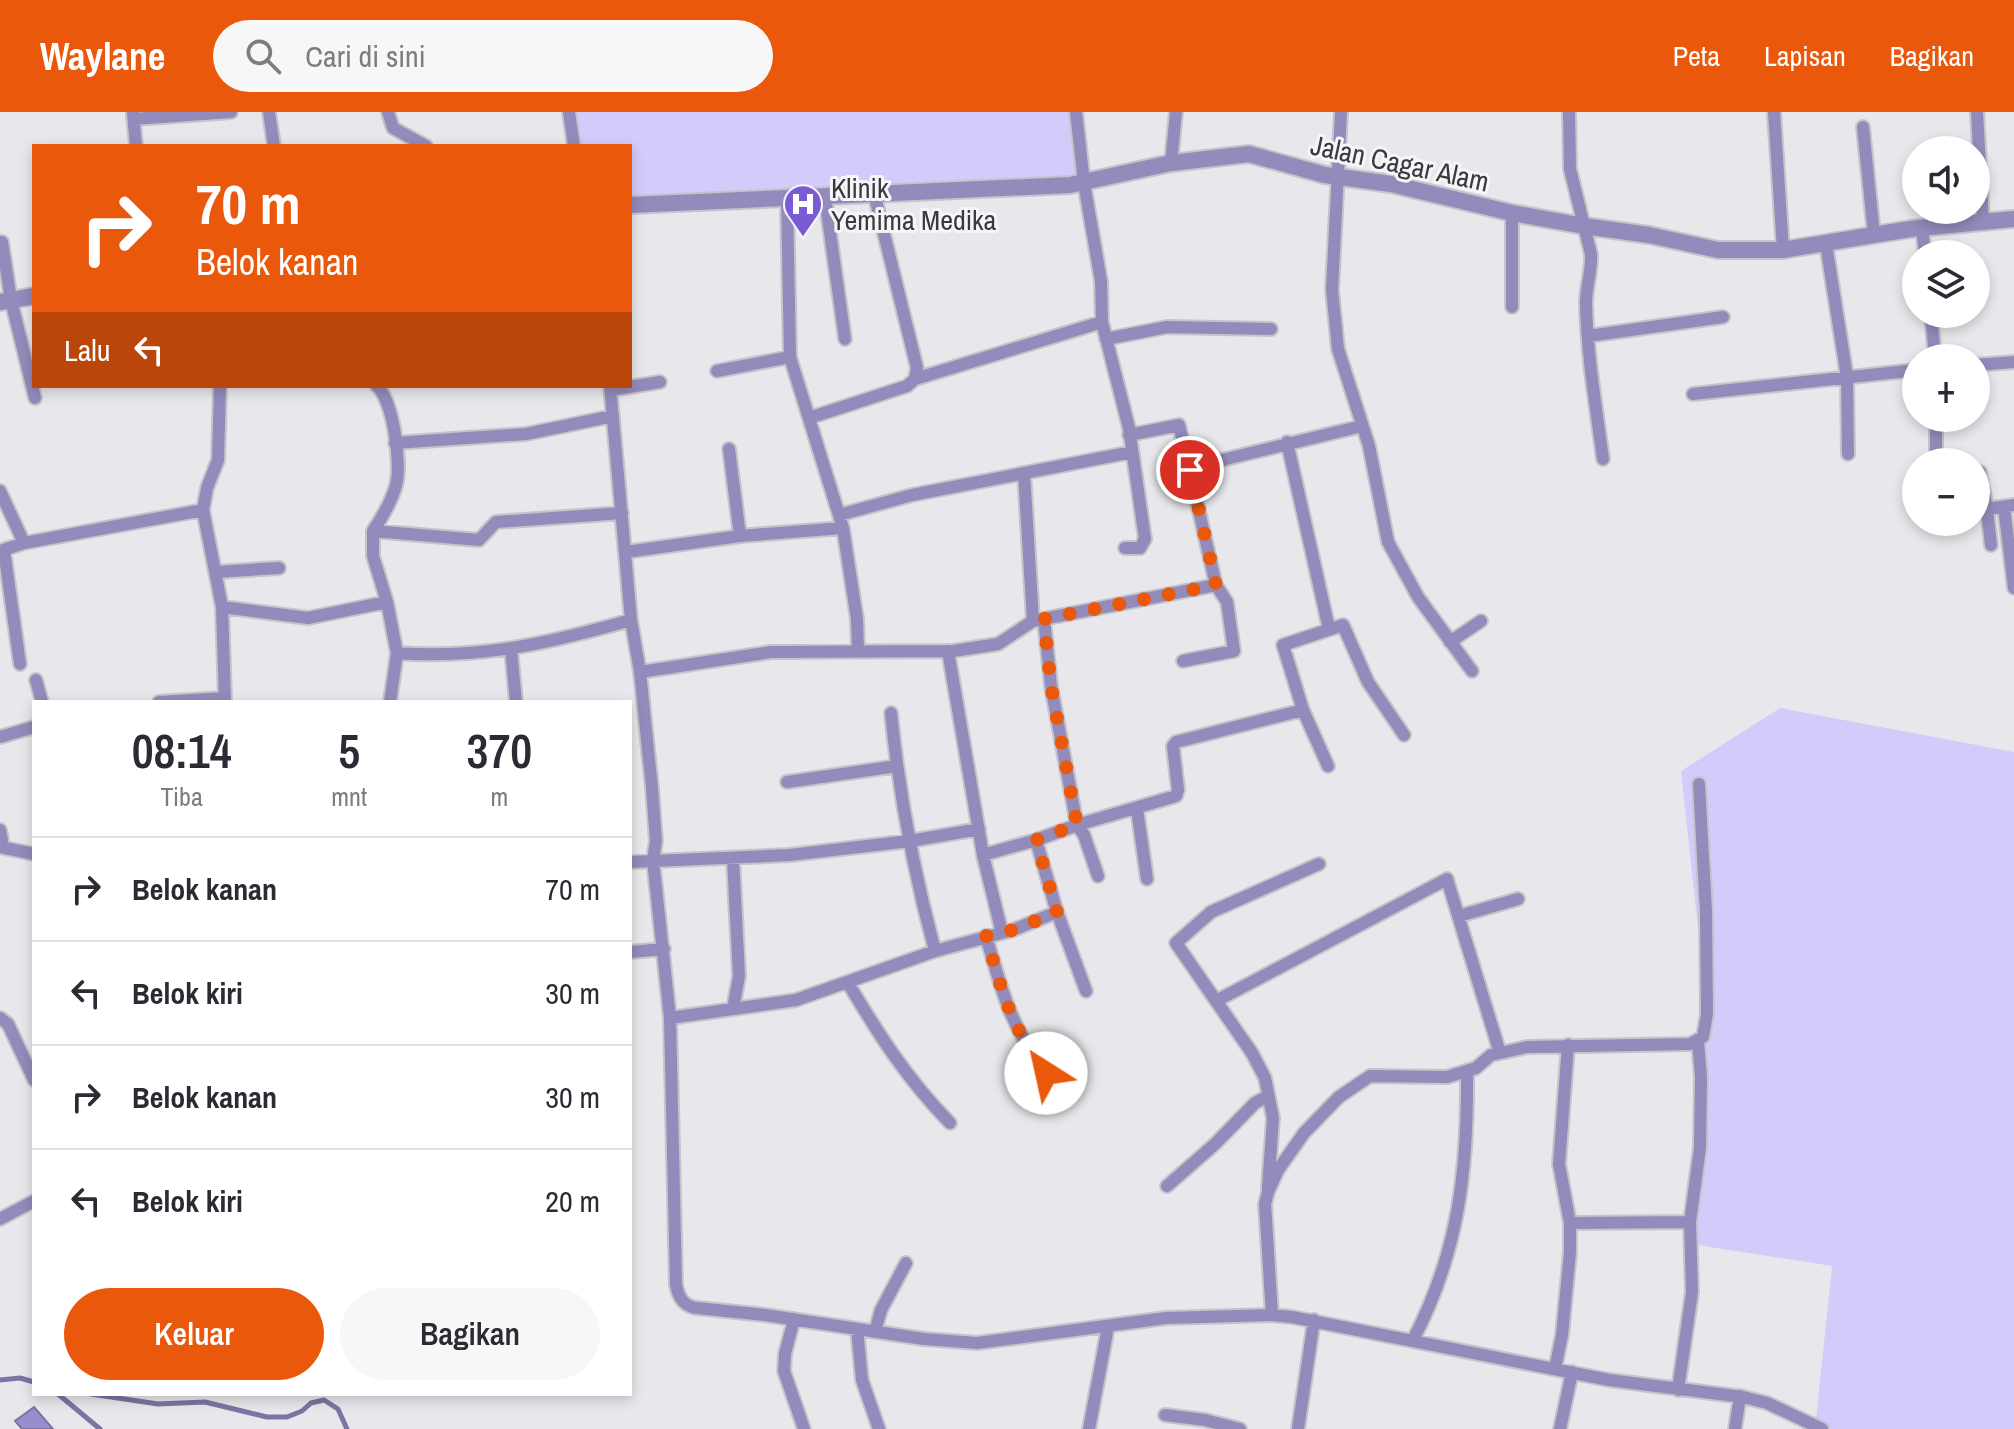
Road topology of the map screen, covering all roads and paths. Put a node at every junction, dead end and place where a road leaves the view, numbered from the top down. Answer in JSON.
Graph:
{"nodes":[{"id":1,"x":231,"y":112,"type":"edge"},
{"id":2,"x":269,"y":112,"type":"edge"},
{"id":3,"x":388,"y":112,"type":"edge"},
{"id":4,"x":569,"y":112,"type":"edge"},
{"id":5,"x":1076,"y":112,"type":"edge"},
{"id":6,"x":1176,"y":112,"type":"edge"},
{"id":7,"x":1341,"y":112,"type":"edge"},
{"id":8,"x":1569,"y":112,"type":"edge"},
{"id":9,"x":1774,"y":112,"type":"edge"},
{"id":10,"x":1977,"y":112,"type":"edge"},
{"id":11,"x":133,"y":116,"type":"edge"},
{"id":12,"x":1863,"y":127,"type":"dead end"},
{"id":13,"x":1978,"y":136,"type":"edge"},
{"id":14,"x":136,"y":144,"type":"edge"},
{"id":15,"x":274,"y":144,"type":"edge"},
{"id":16,"x":422,"y":144,"type":"edge"},
{"id":17,"x":574,"y":144,"type":"edge"},
{"id":18,"x":1171,"y":163,"type":"junction"},
{"id":19,"x":1338,"y":177,"type":"junction"},
{"id":20,"x":1084,"y":183,"type":"junction"},
{"id":21,"x":874,"y":193,"type":"junction"},
{"id":22,"x":825,"y":197,"type":"junction"},
{"id":23,"x":787,"y":199,"type":"junction"},
{"id":24,"x":632,"y":205,"type":"edge"},
{"id":25,"x":1512,"y":213,"type":"junction"},
{"id":26,"x":2014,"y":219,"type":"edge"},
{"id":27,"x":1990,"y":221,"type":"edge"},
{"id":28,"x":1963,"y":224,"type":"edge"},
{"id":29,"x":1584,"y":226,"type":"junction"},
{"id":30,"x":1922,"y":228,"type":"junction"},
{"id":31,"x":1874,"y":235,"type":"junction"},
{"id":32,"x":1923,"y":240,"type":"edge"},
{"id":33,"x":2,"y":242,"type":"edge"},
{"id":34,"x":1826,"y":244,"type":"junction"},
{"id":35,"x":1783,"y":250,"type":"junction"},
{"id":36,"x":32,"y":296,"type":"edge"},
{"id":37,"x":5,"y":301,"type":"edge"},
{"id":38,"x":1512,"y":307,"type":"dead end"},
{"id":39,"x":1723,"y":317,"type":"dead end"},
{"id":40,"x":1102,"y":322,"type":"junction"},
{"id":41,"x":1271,"y":329,"type":"dead end"},
{"id":42,"x":1588,"y":336,"type":"junction"},
{"id":43,"x":845,"y":339,"type":"dead end"},
{"id":44,"x":1106,"y":339,"type":"junction"},
{"id":45,"x":790,"y":357,"type":"junction"},
{"id":46,"x":2014,"y":362,"type":"edge"},
{"id":47,"x":1990,"y":364,"type":"edge"},
{"id":48,"x":717,"y":371,"type":"dead end"},
{"id":49,"x":1902,"y":371,"type":"edge"},
{"id":50,"x":1847,"y":377,"type":"junction"},
{"id":51,"x":915,"y":379,"type":"junction"},
{"id":52,"x":660,"y":382,"type":"dead end"},
{"id":53,"x":632,"y":385,"type":"edge"},
{"id":54,"x":220,"y":388,"type":"edge"},
{"id":55,"x":378,"y":388,"type":"edge"},
{"id":56,"x":610,"y":388,"type":"edge"},
{"id":57,"x":1693,"y":394,"type":"dead end"},
{"id":58,"x":35,"y":398,"type":"dead end"},
{"id":59,"x":613,"y":416,"type":"junction"},
{"id":60,"x":809,"y":418,"type":"junction"},
{"id":61,"x":1362,"y":426,"type":"junction"},
{"id":62,"x":1129,"y":435,"type":"junction"},
{"id":63,"x":1287,"y":442,"type":"junction"},
{"id":64,"x":395,"y":443,"type":"junction"},
{"id":65,"x":729,"y":449,"type":"dead end"},
{"id":66,"x":1132,"y":452,"type":"junction"},
{"id":67,"x":1848,"y":454,"type":"dead end"},
{"id":68,"x":1603,"y":459,"type":"dead end"},
{"id":69,"x":1189,"y":468,"type":"junction"},
{"id":70,"x":1990,"y":470,"type":"edge"},
{"id":71,"x":1994,"y":470,"type":"dead end"},
{"id":72,"x":1024,"y":473,"type":"junction"},
{"id":73,"x":0,"y":491,"type":"edge"},
{"id":74,"x":2009,"y":506,"type":"edge"},
{"id":75,"x":203,"y":510,"type":"junction"},
{"id":76,"x":622,"y":513,"type":"junction"},
{"id":77,"x":841,"y":521,"type":"junction"},
{"id":78,"x":373,"y":531,"type":"junction"},
{"id":79,"x":740,"y":536,"type":"junction"},
{"id":80,"x":1990,"y":536,"type":"edge"},
{"id":81,"x":24,"y":543,"type":"junction"},
{"id":82,"x":1991,"y":545,"type":"dead end"},
{"id":83,"x":1125,"y":548,"type":"dead end"},
{"id":84,"x":2,"y":551,"type":"edge"},
{"id":85,"x":626,"y":552,"type":"junction"},
{"id":86,"x":279,"y":568,"type":"dead end"},
{"id":87,"x":215,"y":572,"type":"junction"},
{"id":88,"x":1216,"y":585,"type":"junction"},
{"id":89,"x":2014,"y":588,"type":"edge"},
{"id":90,"x":387,"y":602,"type":"junction"},
{"id":91,"x":222,"y":607,"type":"junction"},
{"id":92,"x":631,"y":620,"type":"junction"},
{"id":93,"x":1039,"y":620,"type":"junction"},
{"id":94,"x":1481,"y":621,"type":"dead end"},
{"id":95,"x":1329,"y":629,"type":"junction"},
{"id":96,"x":1450,"y":642,"type":"junction"},
{"id":97,"x":511,"y":649,"type":"junction"},
{"id":98,"x":858,"y":650,"type":"junction"},
{"id":99,"x":948,"y":651,"type":"junction"},
{"id":100,"x":397,"y":653,"type":"junction"},
{"id":101,"x":1183,"y":661,"type":"dead end"},
{"id":102,"x":20,"y":664,"type":"dead end"},
{"id":103,"x":1472,"y":671,"type":"dead end"},
{"id":104,"x":640,"y":672,"type":"junction"},
{"id":105,"x":36,"y":680,"type":"dead end"},
{"id":106,"x":41,"y":700,"type":"edge"},
{"id":107,"x":225,"y":700,"type":"edge"},
{"id":108,"x":390,"y":700,"type":"edge"},
{"id":109,"x":516,"y":700,"type":"edge"},
{"id":110,"x":1303,"y":710,"type":"junction"},
{"id":111,"x":891,"y":713,"type":"dead end"},
{"id":112,"x":32,"y":728,"type":"edge"},
{"id":113,"x":1404,"y":735,"type":"dead end"},
{"id":114,"x":0,"y":737,"type":"edge"},
{"id":115,"x":897,"y":766,"type":"junction"},
{"id":116,"x":1328,"y":766,"type":"dead end"},
{"id":117,"x":787,"y":782,"type":"dead end"},
{"id":118,"x":1699,"y":784,"type":"dead end"},
{"id":119,"x":1137,"y":809,"type":"junction"},
{"id":120,"x":1077,"y":825,"type":"junction"},
{"id":121,"x":979,"y":829,"type":"junction"},
{"id":122,"x":0,"y":830,"type":"edge"},
{"id":123,"x":1036,"y":840,"type":"junction"},
{"id":124,"x":910,"y":841,"type":"junction"},
{"id":125,"x":0,"y":846,"type":"edge"},
{"id":126,"x":32,"y":854,"type":"edge"},
{"id":127,"x":983,"y":855,"type":"junction"},
{"id":128,"x":733,"y":858,"type":"junction"},
{"id":129,"x":653,"y":860,"type":"junction"},
{"id":130,"x":632,"y":862,"type":"edge"},
{"id":131,"x":1319,"y":864,"type":"dead end"},
{"id":132,"x":1098,"y":876,"type":"dead end"},
{"id":133,"x":1147,"y":879,"type":"dead end"},
{"id":134,"x":1518,"y":899,"type":"dead end"},
{"id":135,"x":1057,"y":912,"type":"junction"},
{"id":136,"x":1459,"y":916,"type":"junction"},
{"id":137,"x":1002,"y":933,"type":"junction"},
{"id":138,"x":986,"y":936,"type":"junction"},
{"id":139,"x":664,"y":949,"type":"junction"},
{"id":140,"x":935,"y":951,"type":"junction"},
{"id":141,"x":632,"y":952,"type":"edge"},
{"id":142,"x":848,"y":983,"type":"junction"},
{"id":143,"x":1086,"y":991,"type":"dead end"},
{"id":144,"x":1216,"y":1001,"type":"junction"},
{"id":145,"x":733,"y":1009,"type":"junction"},
{"id":146,"x":0,"y":1018,"type":"edge"},
{"id":147,"x":670,"y":1018,"type":"junction"},
{"id":148,"x":1698,"y":1042,"type":"junction"},
{"id":149,"x":1568,"y":1045,"type":"junction"},
{"id":150,"x":1500,"y":1053,"type":"junction"},
{"id":151,"x":1467,"y":1071,"type":"junction"},
{"id":152,"x":1046,"y":1073,"type":"dead end"},
{"id":153,"x":32,"y":1076,"type":"edge"},
{"id":154,"x":1268,"y":1096,"type":"junction"},
{"id":155,"x":950,"y":1123,"type":"dead end"},
{"id":156,"x":1167,"y":1186,"type":"dead end"},
{"id":157,"x":1268,"y":1192,"type":"junction"},
{"id":158,"x":32,"y":1202,"type":"edge"},
{"id":159,"x":0,"y":1219,"type":"edge"},
{"id":160,"x":1690,"y":1222,"type":"junction"},
{"id":161,"x":1570,"y":1223,"type":"junction"},
{"id":162,"x":906,"y":1263,"type":"dead end"},
{"id":163,"x":1272,"y":1315,"type":"junction"},
{"id":164,"x":794,"y":1319,"type":"junction"},
{"id":165,"x":1314,"y":1320,"type":"junction"},
{"id":166,"x":1108,"y":1327,"type":"junction"},
{"id":167,"x":857,"y":1329,"type":"junction"},
{"id":168,"x":875,"y":1332,"type":"junction"},
{"id":169,"x":1413,"y":1340,"type":"junction"},
{"id":170,"x":1555,"y":1369,"type":"junction"},
{"id":171,"x":1572,"y":1372,"type":"junction"},
{"id":172,"x":1678,"y":1390,"type":"junction"},
{"id":173,"x":1740,"y":1396,"type":"junction"},
{"id":174,"x":1165,"y":1415,"type":"dead end"},
{"id":175,"x":804,"y":1429,"type":"edge"},
{"id":176,"x":877,"y":1429,"type":"edge"},
{"id":177,"x":1089,"y":1429,"type":"edge"},
{"id":178,"x":1240,"y":1429,"type":"edge"},
{"id":179,"x":1298,"y":1429,"type":"edge"},
{"id":180,"x":1560,"y":1429,"type":"edge"},
{"id":181,"x":1735,"y":1429,"type":"edge"},
{"id":182,"x":1822,"y":1429,"type":"edge"}],
"edges":[{"from":1,"to":11,"type":"street"},
{"from":2,"to":15,"type":"street"},
{"from":3,"to":16,"type":"street"},
{"from":4,"to":17,"type":"street"},
{"from":5,"to":20,"type":"street"},
{"from":6,"to":18,"type":"street"},
{"from":7,"to":19,"type":"street"},
{"from":8,"to":29,"type":"street"},
{"from":9,"to":35,"type":"street"},
{"from":10,"to":13,"type":"street"},
{"from":11,"to":14,"type":"street"},
{"from":12,"to":31,"type":"street"},
{"from":18,"to":19,"type":"street","name":"Jalan Cagar Alam"},
{"from":18,"to":20,"type":"street","name":"Jalan Cagar Alam"},
{"from":19,"to":25,"type":"street","name":"Jalan Cagar Alam"},
{"from":19,"to":61,"type":"street"},
{"from":20,"to":21,"type":"street","name":"Jalan Cagar Alam"},
{"from":20,"to":40,"type":"street"},
{"from":21,"to":22,"type":"street","name":"Jalan Cagar Alam"},
{"from":21,"to":51,"type":"street"},
{"from":22,"to":23,"type":"street","name":"Jalan Cagar Alam"},
{"from":22,"to":43,"type":"street"},
{"from":23,"to":24,"type":"street","name":"Jalan Cagar Alam"},
{"from":23,"to":45,"type":"street"},
{"from":25,"to":29,"type":"street","name":"Jalan Cagar Alam"},
{"from":25,"to":38,"type":"street"},
{"from":26,"to":27,"type":"street","name":"Jalan Cagar Alam"},
{"from":28,"to":30,"type":"street","name":"Jalan Cagar Alam"},
{"from":29,"to":35,"type":"street","name":"Jalan Cagar Alam"},
{"from":29,"to":42,"type":"street"},
{"from":30,"to":31,"type":"street","name":"Jalan Cagar Alam"},
{"from":30,"to":32,"type":"street"},
{"from":31,"to":34,"type":"street","name":"Jalan Cagar Alam"},
{"from":33,"to":37,"type":"street"},
{"from":34,"to":35,"type":"street","name":"Jalan Cagar Alam"},
{"from":34,"to":50,"type":"street"},
{"from":36,"to":37,"type":"street"},
{"from":37,"to":58,"type":"street"},
{"from":39,"to":42,"type":"street"},
{"from":40,"to":44,"type":"street"},
{"from":40,"to":51,"type":"street"},
{"from":41,"to":44,"type":"street"},
{"from":42,"to":68,"type":"street"},
{"from":44,"to":62,"type":"street"},
{"from":45,"to":48,"type":"street"},
{"from":45,"to":60,"type":"street"},
{"from":46,"to":47,"type":"street"},
{"from":49,"to":50,"type":"street"},
{"from":50,"to":57,"type":"street"},
{"from":50,"to":67,"type":"street"},
{"from":51,"to":60,"type":"street"},
{"from":52,"to":53,"type":"street"},
{"from":54,"to":75,"type":"street"},
{"from":55,"to":64,"type":"street"},
{"from":56,"to":59,"type":"street"},
{"from":59,"to":64,"type":"street"},
{"from":59,"to":76,"type":"street"},
{"from":60,"to":77,"type":"street"},
{"from":61,"to":63,"type":"street"},
{"from":61,"to":96,"type":"street"},
{"from":62,"to":66,"type":"street"},
{"from":62,"to":69,"type":"street"},
{"from":63,"to":69,"type":"street"},
{"from":63,"to":95,"type":"street"},
{"from":64,"to":78,"type":"street"},
{"from":65,"to":79,"type":"street"},
{"from":66,"to":72,"type":"street"},
{"from":66,"to":83,"type":"street"},
{"from":69,"to":88,"type":"street"},
{"from":70,"to":71,"type":"street"},
{"from":72,"to":77,"type":"street"},
{"from":72,"to":93,"type":"street"},
{"from":73,"to":81,"type":"street"},
{"from":74,"to":89,"type":"street"},
{"from":75,"to":81,"type":"street"},
{"from":75,"to":87,"type":"street"},
{"from":76,"to":78,"type":"street"},
{"from":76,"to":85,"type":"street"},
{"from":77,"to":79,"type":"street"},
{"from":77,"to":98,"type":"street"},
{"from":78,"to":90,"type":"street"},
{"from":79,"to":85,"type":"street"},
{"from":80,"to":82,"type":"street"},
{"from":81,"to":84,"type":"street"},
{"from":84,"to":102,"type":"street"},
{"from":85,"to":92,"type":"street"},
{"from":86,"to":87,"type":"street"},
{"from":87,"to":91,"type":"street"},
{"from":88,"to":93,"type":"street"},
{"from":88,"to":101,"type":"street"},
{"from":90,"to":91,"type":"street"},
{"from":90,"to":100,"type":"street"},
{"from":91,"to":107,"type":"street"},
{"from":92,"to":97,"type":"street"},
{"from":92,"to":104,"type":"street"},
{"from":93,"to":99,"type":"street"},
{"from":93,"to":120,"type":"street"},
{"from":94,"to":96,"type":"street"},
{"from":95,"to":110,"type":"street"},
{"from":95,"to":113,"type":"street"},
{"from":96,"to":103,"type":"street"},
{"from":97,"to":100,"type":"street"},
{"from":97,"to":109,"type":"street"},
{"from":98,"to":99,"type":"street"},
{"from":98,"to":104,"type":"street"},
{"from":99,"to":121,"type":"street"},
{"from":100,"to":108,"type":"street"},
{"from":104,"to":129,"type":"street"},
{"from":105,"to":106,"type":"street"},
{"from":110,"to":116,"type":"street"},
{"from":110,"to":119,"type":"street"},
{"from":111,"to":115,"type":"street"},
{"from":112,"to":114,"type":"street"},
{"from":115,"to":117,"type":"street"},
{"from":115,"to":124,"type":"street"},
{"from":118,"to":148,"type":"street"},
{"from":119,"to":120,"type":"street"},
{"from":119,"to":133,"type":"street"},
{"from":120,"to":123,"type":"street"},
{"from":120,"to":132,"type":"street"},
{"from":121,"to":124,"type":"street"},
{"from":121,"to":127,"type":"street"},
{"from":122,"to":125,"type":"street"},
{"from":123,"to":127,"type":"street"},
{"from":123,"to":135,"type":"street"},
{"from":124,"to":128,"type":"street"},
{"from":124,"to":140,"type":"street"},
{"from":125,"to":126,"type":"street"},
{"from":127,"to":137,"type":"street"},
{"from":128,"to":129,"type":"street"},
{"from":128,"to":145,"type":"street"},
{"from":129,"to":130,"type":"street"},
{"from":129,"to":139,"type":"street"},
{"from":131,"to":144,"type":"street"},
{"from":134,"to":136,"type":"street"},
{"from":135,"to":137,"type":"street"},
{"from":135,"to":143,"type":"street"},
{"from":136,"to":144,"type":"street"},
{"from":136,"to":150,"type":"street"},
{"from":137,"to":138,"type":"street"},
{"from":138,"to":140,"type":"street"},
{"from":138,"to":152,"type":"street"},
{"from":139,"to":141,"type":"street"},
{"from":139,"to":147,"type":"street"},
{"from":140,"to":142,"type":"street"},
{"from":142,"to":145,"type":"street"},
{"from":142,"to":155,"type":"street"},
{"from":144,"to":154,"type":"street"},
{"from":145,"to":147,"type":"street"},
{"from":146,"to":153,"type":"street"},
{"from":147,"to":164,"type":"street"},
{"from":148,"to":149,"type":"street"},
{"from":148,"to":160,"type":"street"},
{"from":149,"to":150,"type":"street"},
{"from":149,"to":161,"type":"street"},
{"from":150,"to":151,"type":"street"},
{"from":151,"to":157,"type":"street"},
{"from":151,"to":169,"type":"street"},
{"from":154,"to":156,"type":"street"},
{"from":154,"to":157,"type":"street"},
{"from":157,"to":163,"type":"street"},
{"from":158,"to":159,"type":"street"},
{"from":160,"to":161,"type":"street"},
{"from":160,"to":172,"type":"street"},
{"from":161,"to":170,"type":"street"},
{"from":162,"to":168,"type":"street"},
{"from":163,"to":165,"type":"street"},
{"from":163,"to":166,"type":"street"},
{"from":164,"to":167,"type":"street"},
{"from":164,"to":175,"type":"street"},
{"from":165,"to":169,"type":"street"},
{"from":165,"to":179,"type":"street"},
{"from":166,"to":168,"type":"street"},
{"from":166,"to":177,"type":"street"},
{"from":167,"to":168,"type":"street"},
{"from":167,"to":176,"type":"street"},
{"from":169,"to":170,"type":"street"},
{"from":170,"to":171,"type":"street"},
{"from":171,"to":172,"type":"street"},
{"from":171,"to":180,"type":"street"},
{"from":172,"to":173,"type":"street"},
{"from":173,"to":181,"type":"street"},
{"from":173,"to":182,"type":"street"},
{"from":174,"to":178,"type":"street"}]}
